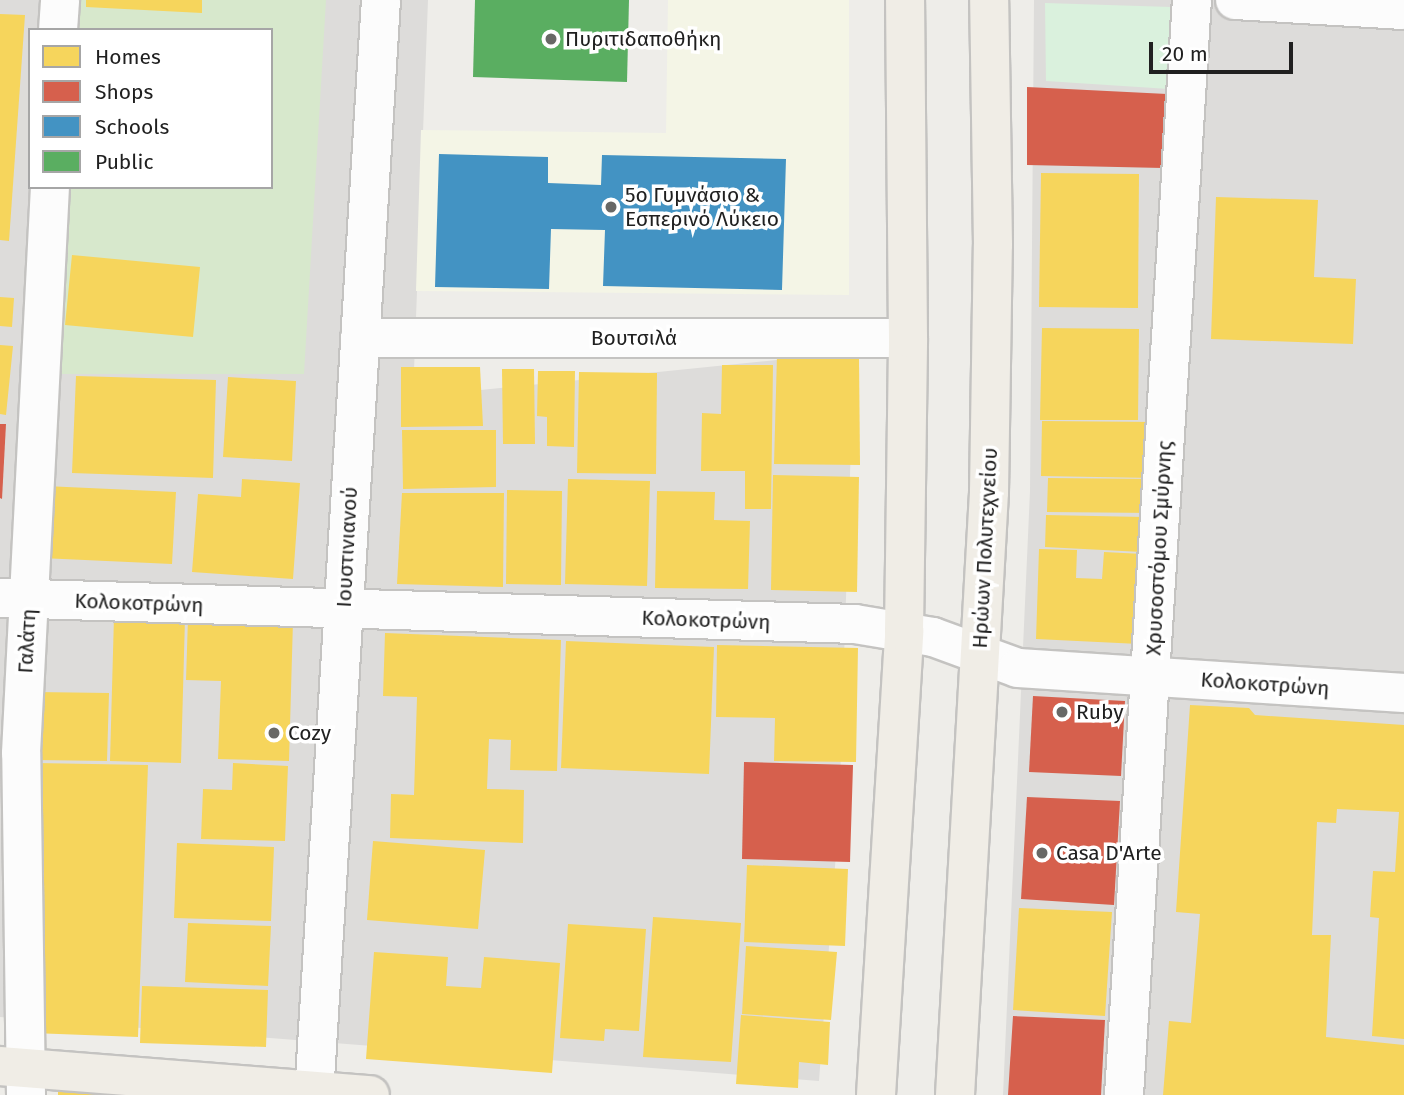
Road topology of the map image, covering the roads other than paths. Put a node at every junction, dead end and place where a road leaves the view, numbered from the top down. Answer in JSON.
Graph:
{"nodes":[{"id":1,"x":60,"y":0,"type":"edge"},
{"id":2,"x":381,"y":0,"type":"edge"},
{"id":3,"x":905,"y":0,"type":"edge"},
{"id":4,"x":989,"y":0,"type":"edge"},
{"id":5,"x":1192,"y":0,"type":"edge"},
{"id":6,"x":1235,"y":0,"type":"edge"},
{"id":7,"x":1404,"y":10,"type":"edge"},
{"id":8,"x":58,"y":28,"type":"edge"},
{"id":9,"x":50,"y":189,"type":"edge"},
{"id":10,"x":360,"y":338,"type":"junction"},
{"id":11,"x":908,"y":338,"type":"junction"},
{"id":12,"x":15,"y":599,"type":"edge"},
{"id":13,"x":344,"y":610,"type":"junction"},
{"id":14,"x":904,"y":631,"type":"junction"},
{"id":15,"x":980,"y":657,"type":"junction"},
{"id":16,"x":1152,"y":677,"type":"junction"},
{"id":17,"x":1404,"y":693,"type":"edge"},
{"id":18,"x":17,"y":1076,"type":"edge"},
{"id":19,"x":314,"y":1093,"type":"edge"},
{"id":20,"x":370,"y":1095,"type":"edge"},
{"id":21,"x":876,"y":1095,"type":"edge"},
{"id":22,"x":955,"y":1095,"type":"edge"},
{"id":23,"x":1124,"y":1095,"type":"edge"}],
"edges":[{"from":1,"to":8,"type":"street"},
{"from":2,"to":10,"type":"street","name":"Ιουστινιανού"},
{"from":3,"to":11,"type":"main road"},
{"from":4,"to":15,"type":"main road","name":"Ηρώων Πολυτεχνείου"},
{"from":5,"to":16,"type":"street","name":"Χρυσοστόμου Σμύρνης"},
{"from":6,"to":7,"type":"street"},
{"from":9,"to":12,"type":"street","name":"Γαλάτη"},
{"from":10,"to":11,"type":"street","name":"Βουτσιλά"},
{"from":10,"to":13,"type":"street","name":"Ιουστινιανού"},
{"from":11,"to":14,"type":"main road"},
{"from":12,"to":13,"type":"street","name":"Κολοκοτρώνη"},
{"from":12,"to":18,"type":"street","name":"Γαλάτη"},
{"from":13,"to":14,"type":"street","name":"Κολοκοτρώνη"},
{"from":13,"to":19,"type":"street","name":"Ιουστινιανού"},
{"from":14,"to":15,"type":"street","name":"Κολοκοτρώνη"},
{"from":14,"to":21,"type":"main road"},
{"from":15,"to":16,"type":"street","name":"Κολοκοτρώνη"},
{"from":15,"to":22,"type":"main road","name":"Ηρώων Πολυτεχνείου"},
{"from":16,"to":17,"type":"street","name":"Κολοκοτρώνη"},
{"from":16,"to":23,"type":"street","name":"Χρυσοστόμου Σμύρνης"},
{"from":18,"to":19,"type":"main road"},
{"from":19,"to":20,"type":"main road"}]}
